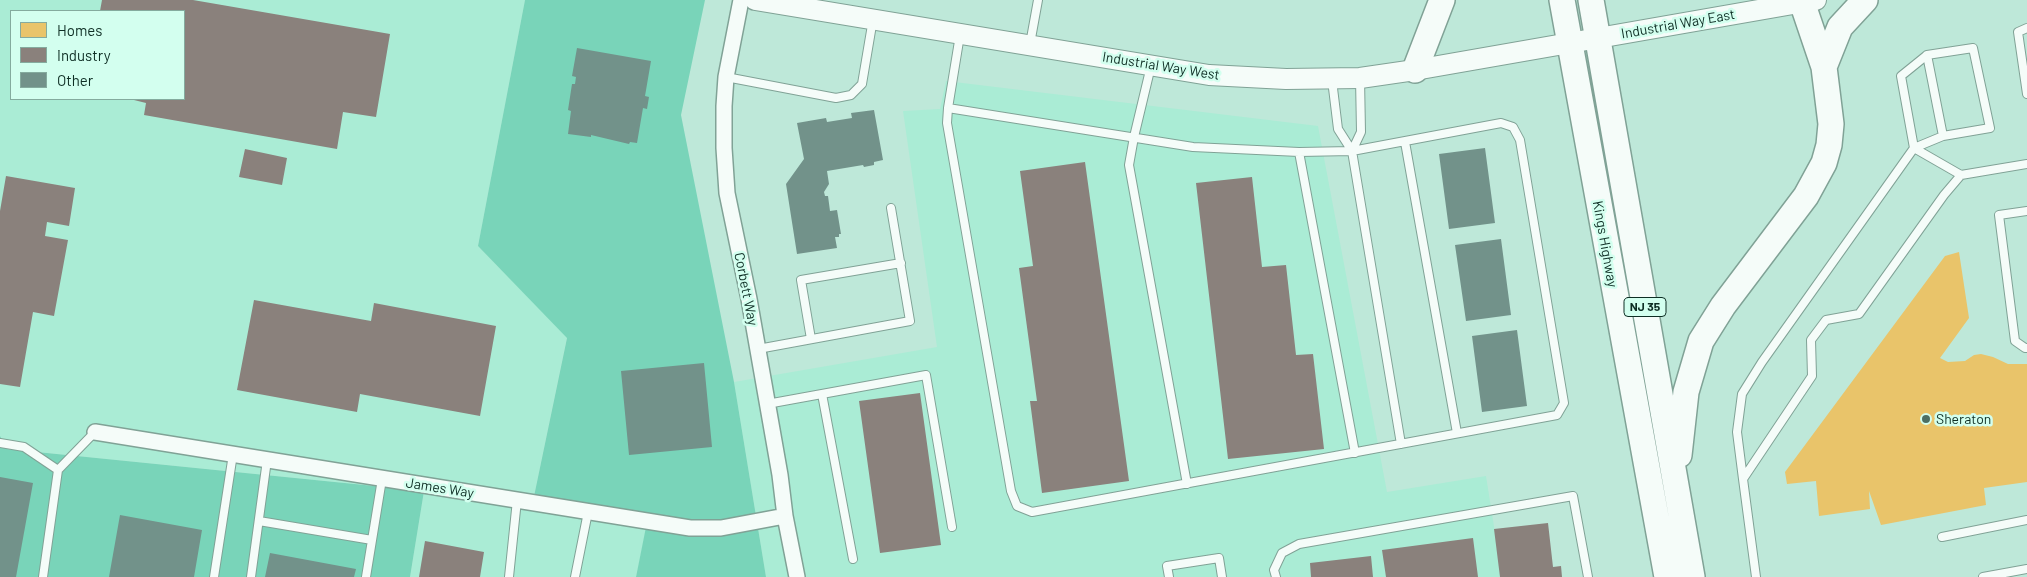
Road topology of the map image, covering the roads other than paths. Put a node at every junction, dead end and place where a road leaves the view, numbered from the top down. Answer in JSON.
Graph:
{"nodes":[{"id":1,"x":741,"y":0,"type":"edge"},
{"id":2,"x":755,"y":0,"type":"edge"},
{"id":3,"x":1038,"y":0,"type":"edge"},
{"id":4,"x":1442,"y":0,"type":"edge"},
{"id":5,"x":1562,"y":0,"type":"edge"},
{"id":6,"x":1591,"y":0,"type":"edge"},
{"id":7,"x":1865,"y":0,"type":"edge"},
{"id":8,"x":1809,"y":1,"type":"edge"},
{"id":9,"x":784,"y":2,"type":"edge"},
{"id":10,"x":873,"y":19,"type":"junction"},
{"id":11,"x":2027,"y":28,"type":"edge"},
{"id":12,"x":960,"y":33,"type":"junction"},
{"id":13,"x":1598,"y":38,"type":"junction"},
{"id":14,"x":1030,"y":44,"type":"junction"},
{"id":15,"x":1569,"y":44,"type":"junction"},
{"id":16,"x":1927,"y":55,"type":"junction"},
{"id":17,"x":1152,"y":64,"type":"junction"},
{"id":18,"x":1824,"y":67,"type":"junction"},
{"id":19,"x":1415,"y":70,"type":"junction"},
{"id":20,"x":726,"y":77,"type":"junction"},
{"id":21,"x":1360,"y":78,"type":"junction"},
{"id":22,"x":1332,"y":79,"type":"junction"},
{"id":23,"x":2027,"y":94,"type":"edge"},
{"id":24,"x":948,"y":108,"type":"junction"},
{"id":25,"x":1943,"y":136,"type":"junction"},
{"id":26,"x":1134,"y":137,"type":"junction"},
{"id":27,"x":1405,"y":142,"type":"junction"},
{"id":28,"x":1914,"y":148,"type":"junction"},
{"id":29,"x":1299,"y":152,"type":"junction"},
{"id":30,"x":1352,"y":152,"type":"junction"},
{"id":31,"x":2027,"y":164,"type":"edge"},
{"id":32,"x":1961,"y":175,"type":"junction"},
{"id":33,"x":891,"y":208,"type":"dead end"},
{"id":34,"x":2027,"y":211,"type":"edge"},
{"id":35,"x":901,"y":263,"type":"junction"},
{"id":36,"x":811,"y":339,"type":"junction"},
{"id":37,"x":2027,"y":348,"type":"edge"},
{"id":38,"x":758,"y":349,"type":"junction"},
{"id":39,"x":822,"y":394,"type":"junction"},
{"id":40,"x":767,"y":404,"type":"junction"},
{"id":41,"x":95,"y":432,"type":"joint"},
{"id":42,"x":1457,"y":433,"type":"junction"},
{"id":43,"x":0,"y":444,"type":"edge"},
{"id":44,"x":1401,"y":444,"type":"junction"},
{"id":45,"x":1355,"y":452,"type":"junction"},
{"id":46,"x":232,"y":454,"type":"junction"},
{"id":47,"x":267,"y":460,"type":"junction"},
{"id":48,"x":58,"y":470,"type":"junction"},
{"id":49,"x":382,"y":478,"type":"junction"},
{"id":50,"x":1743,"y":479,"type":"junction"},
{"id":51,"x":1676,"y":482,"type":"junction"},
{"id":52,"x":1187,"y":484,"type":"junction"},
{"id":53,"x":517,"y":500,"type":"junction"},
{"id":54,"x":588,"y":512,"type":"junction"},
{"id":55,"x":785,"y":516,"type":"junction"},
{"id":56,"x":2027,"y":520,"type":"edge"},
{"id":57,"x":259,"y":521,"type":"junction"},
{"id":58,"x":952,"y":527,"type":"dead end"},
{"id":59,"x":1942,"y":537,"type":"dead end"},
{"id":60,"x":372,"y":540,"type":"junction"},
{"id":61,"x":853,"y":559,"type":"dead end"},
{"id":62,"x":2027,"y":569,"type":"edge"},
{"id":63,"x":43,"y":577,"type":"edge"},
{"id":64,"x":214,"y":577,"type":"edge"},
{"id":65,"x":251,"y":577,"type":"edge"},
{"id":66,"x":366,"y":577,"type":"edge"},
{"id":67,"x":509,"y":577,"type":"edge"},
{"id":68,"x":574,"y":577,"type":"edge"},
{"id":69,"x":797,"y":577,"type":"edge"},
{"id":70,"x":1169,"y":577,"type":"edge"},
{"id":71,"x":1222,"y":577,"type":"edge"},
{"id":72,"x":1276,"y":577,"type":"edge"},
{"id":73,"x":1588,"y":577,"type":"edge"},
{"id":74,"x":1667,"y":577,"type":"edge"},
{"id":75,"x":1692,"y":577,"type":"edge"},
{"id":76,"x":1756,"y":577,"type":"edge"},
{"id":77,"x":1983,"y":577,"type":"edge"}],
"edges":[{"from":1,"to":20,"type":"street","name":"Corbett Way"},
{"from":2,"to":9,"type":"street","name":"Industrial Way West"},
{"from":3,"to":14,"type":"lane"},
{"from":4,"to":19,"type":"main road"},
{"from":5,"to":15,"type":"main road","name":"Kings Highway","number":"NJ 35"},
{"from":6,"to":13,"type":"main road","name":"Kings Highway","number":"NJ 35"},
{"from":7,"to":18,"type":"main road"},
{"from":8,"to":13,"type":"street","name":"Industrial Way East"},
{"from":8,"to":18,"type":"main road"},
{"from":9,"to":10,"type":"street","name":"Industrial Way West"},
{"from":10,"to":12,"type":"street","name":"Industrial Way West"},
{"from":10,"to":20,"type":"lane"},
{"from":11,"to":23,"type":"lane"},
{"from":12,"to":14,"type":"street","name":"Industrial Way West"},
{"from":12,"to":24,"type":"lane"},
{"from":13,"to":15,"type":"street","name":"Industrial Way East"},
{"from":13,"to":51,"type":"main road","name":"Kings Highway","number":"NJ 35"},
{"from":14,"to":17,"type":"street","name":"Industrial Way West"},
{"from":15,"to":19,"type":"street","name":"Industrial Way West"},
{"from":15,"to":74,"type":"main road","name":"Kings Highway","number":"NJ 35"},
{"from":16,"to":25,"type":"lane"},
{"from":16,"to":25,"type":"lane"},
{"from":16,"to":28,"type":"lane"},
{"from":17,"to":22,"type":"street","name":"Industrial Way West"},
{"from":17,"to":26,"type":"lane"},
{"from":18,"to":51,"type":"main road"},
{"from":19,"to":21,"type":"street","name":"Industrial Way West"},
{"from":20,"to":38,"type":"street","name":"Corbett Way"},
{"from":21,"to":22,"type":"street","name":"Industrial Way West"},
{"from":21,"to":30,"type":"lane"},
{"from":22,"to":30,"type":"lane"},
{"from":24,"to":26,"type":"lane"},
{"from":24,"to":52,"type":"lane"},
{"from":25,"to":28,"type":"lane"},
{"from":26,"to":29,"type":"lane"},
{"from":26,"to":52,"type":"lane"},
{"from":27,"to":30,"type":"lane"},
{"from":27,"to":42,"type":"lane"},
{"from":27,"to":42,"type":"lane"},
{"from":28,"to":32,"type":"lane"},
{"from":28,"to":50,"type":"lane"},
{"from":29,"to":30,"type":"lane"},
{"from":29,"to":45,"type":"lane"},
{"from":30,"to":44,"type":"lane"},
{"from":31,"to":32,"type":"lane"},
{"from":32,"to":50,"type":"lane"},
{"from":33,"to":35,"type":"lane"},
{"from":34,"to":37,"type":"lane"},
{"from":35,"to":36,"type":"lane"},
{"from":35,"to":36,"type":"lane"},
{"from":36,"to":38,"type":"lane"},
{"from":38,"to":40,"type":"street","name":"Corbett Way"},
{"from":39,"to":40,"type":"lane"},
{"from":39,"to":58,"type":"lane"},
{"from":39,"to":61,"type":"lane"},
{"from":40,"to":55,"type":"street","name":"Corbett Way"},
{"from":41,"to":46,"type":"street","name":"James Way"},
{"from":41,"to":48,"type":"lane"},
{"from":42,"to":44,"type":"lane"},
{"from":43,"to":48,"type":"lane"},
{"from":44,"to":45,"type":"lane"},
{"from":45,"to":52,"type":"lane"},
{"from":46,"to":47,"type":"street","name":"James Way"},
{"from":46,"to":64,"type":"lane"},
{"from":47,"to":49,"type":"street","name":"James Way"},
{"from":47,"to":57,"type":"lane"},
{"from":48,"to":63,"type":"lane"},
{"from":49,"to":53,"type":"street","name":"James Way"},
{"from":49,"to":60,"type":"lane"},
{"from":50,"to":76,"type":"lane"},
{"from":51,"to":75,"type":"main road","name":"Kings Highway","number":"NJ 35"},
{"from":53,"to":54,"type":"street","name":"James Way"},
{"from":53,"to":67,"type":"lane"},
{"from":54,"to":55,"type":"street","name":"James Way"},
{"from":54,"to":68,"type":"lane"},
{"from":55,"to":69,"type":"street","name":"Corbett Way"},
{"from":56,"to":59,"type":"lane"},
{"from":57,"to":60,"type":"lane"},
{"from":57,"to":65,"type":"lane"},
{"from":60,"to":66,"type":"lane"},
{"from":62,"to":77,"type":"lane"},
{"from":70,"to":71,"type":"lane"},
{"from":72,"to":73,"type":"lane"}]}
